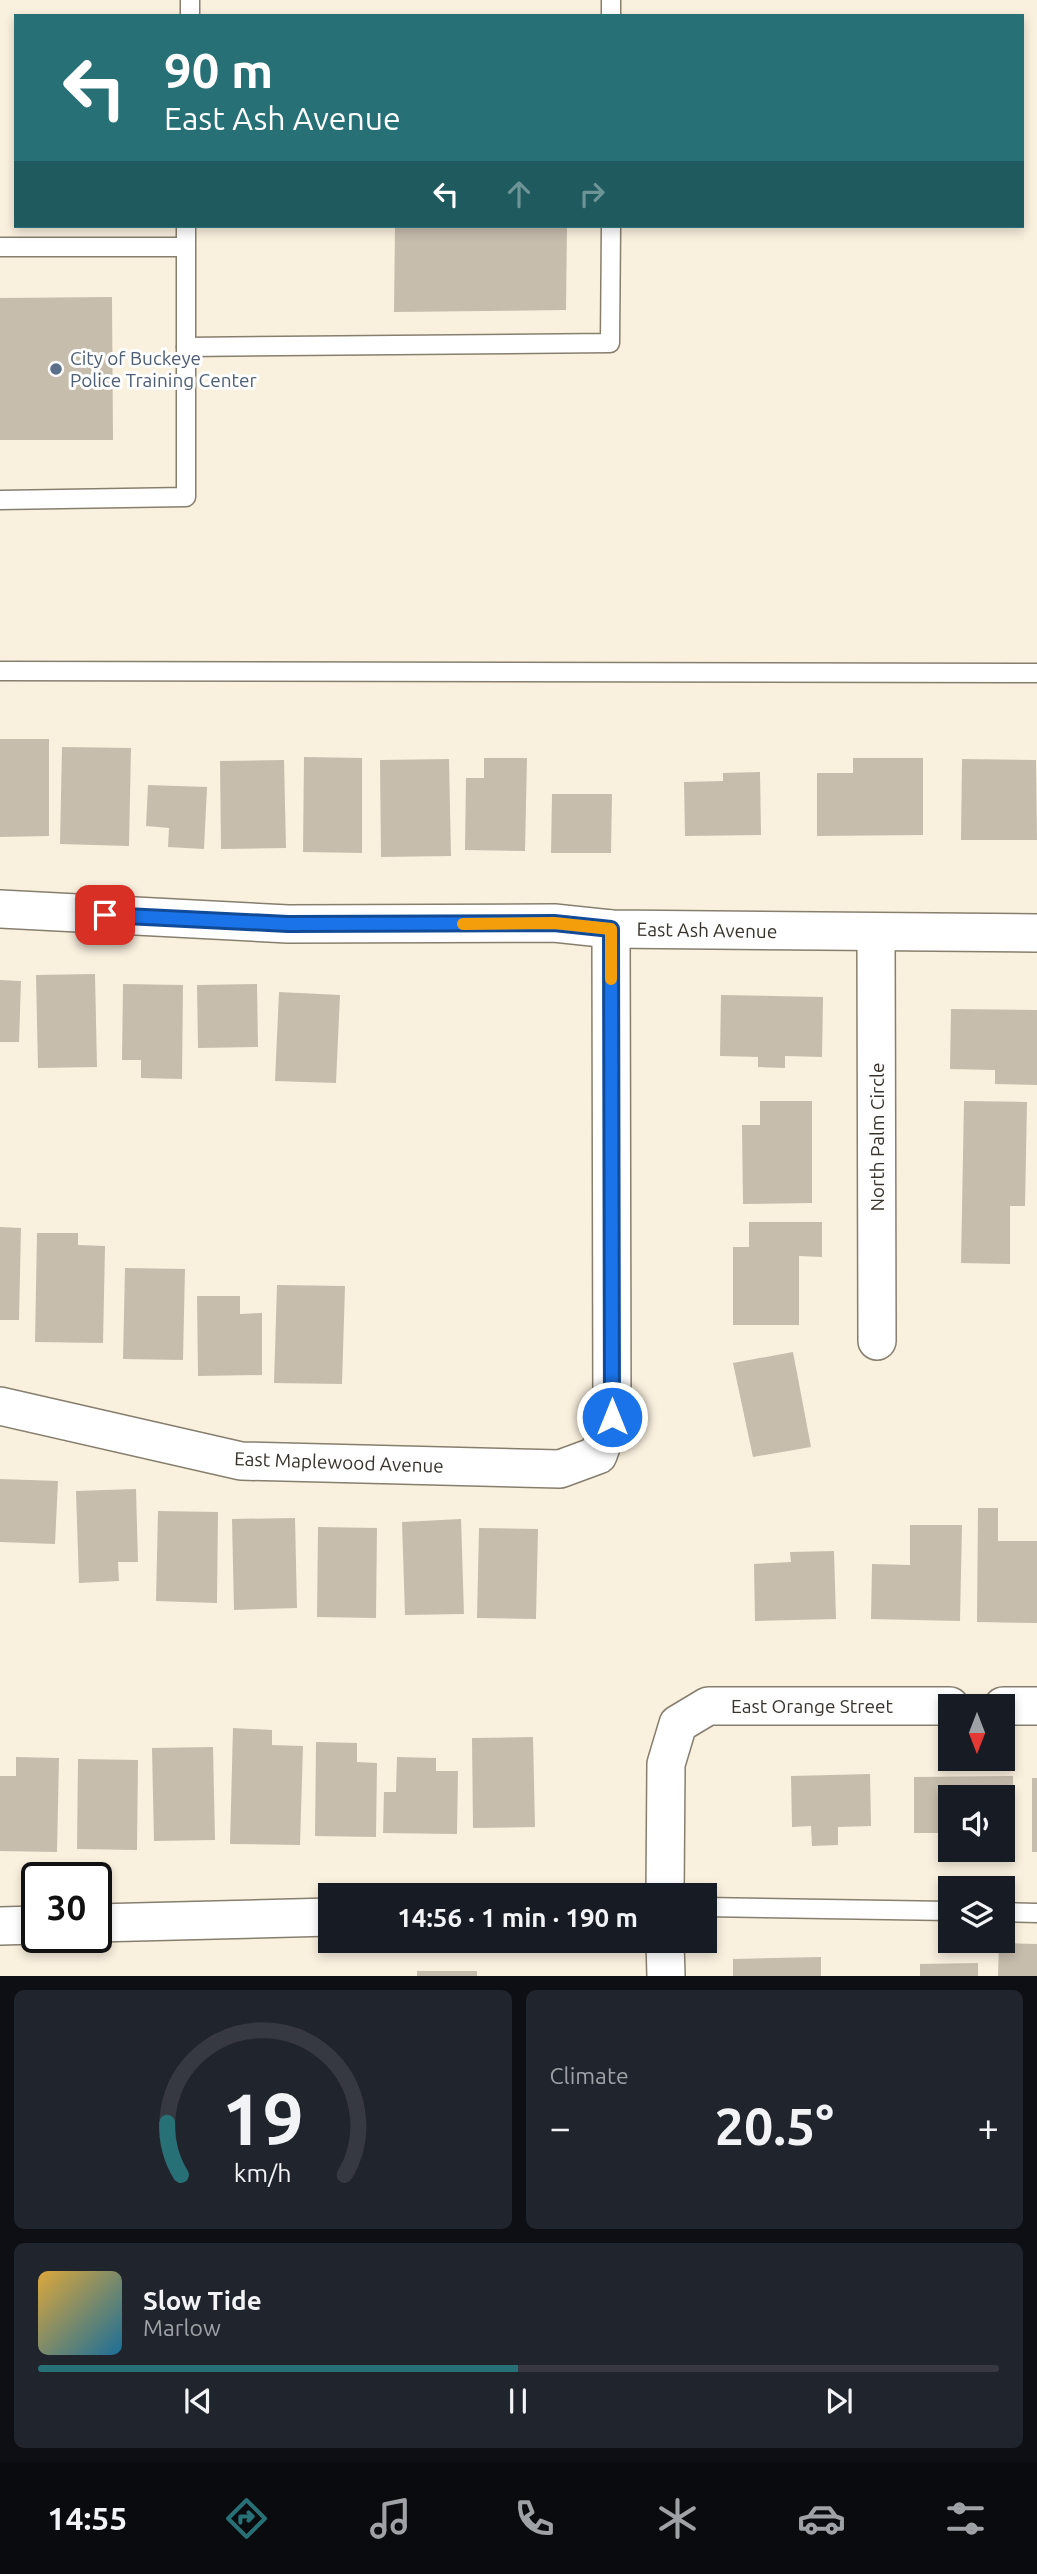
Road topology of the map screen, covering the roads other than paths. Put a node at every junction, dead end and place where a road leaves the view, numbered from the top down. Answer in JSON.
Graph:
{"nodes":[{"id":1,"x":186,"y":228,"type":"edge"},
{"id":2,"x":611,"y":228,"type":"edge"},
{"id":3,"x":0,"y":247,"type":"edge"},
{"id":4,"x":185,"y":247,"type":"junction"},
{"id":5,"x":186,"y":347,"type":"junction"},
{"id":6,"x":0,"y":500,"type":"edge"},
{"id":7,"x":0,"y":671,"type":"edge"},
{"id":8,"x":1037,"y":673,"type":"edge"},
{"id":9,"x":0,"y":909,"type":"edge"},
{"id":10,"x":611,"y":929,"type":"junction"},
{"id":11,"x":876,"y":933,"type":"junction"},
{"id":12,"x":1037,"y":933,"type":"edge"},
{"id":13,"x":877,"y":1341,"type":"dead end"},
{"id":14,"x":0,"y":1406,"type":"edge"},
{"id":15,"x":938,"y":1706,"type":"edge"},
{"id":16,"x":1015,"y":1706,"type":"edge"},
{"id":17,"x":1037,"y":1706,"type":"edge"},
{"id":18,"x":665,"y":1883,"type":"edge"},
{"id":19,"x":717,"y":1907,"type":"edge"},
{"id":20,"x":938,"y":1911,"type":"edge"},
{"id":21,"x":1015,"y":1912,"type":"edge"},
{"id":22,"x":1037,"y":1913,"type":"edge"},
{"id":23,"x":318,"y":1917,"type":"edge"},
{"id":24,"x":112,"y":1923,"type":"edge"},
{"id":25,"x":21,"y":1925,"type":"edge"},
{"id":26,"x":0,"y":1926,"type":"edge"},
{"id":27,"x":666,"y":1953,"type":"edge"},
{"id":28,"x":666,"y":1976,"type":"edge"}],
"edges":[{"from":1,"to":4,"type":"lane"},
{"from":2,"to":5,"type":"lane"},
{"from":3,"to":4,"type":"lane"},
{"from":4,"to":5,"type":"lane"},
{"from":5,"to":6,"type":"lane"},
{"from":7,"to":8,"type":"lane"},
{"from":9,"to":10,"type":"street","name":"East Ash Avenue"},
{"from":10,"to":11,"type":"street","name":"East Ash Avenue"},
{"from":10,"to":14,"type":"street","name":"East Maplewood Avenue"},
{"from":11,"to":12,"type":"street","name":"East Ash Avenue"},
{"from":11,"to":13,"type":"street","name":"North Palm Circle"},
{"from":15,"to":18,"type":"street","name":"East Orange Street"},
{"from":16,"to":17,"type":"street"},
{"from":19,"to":20,"type":"lane"},
{"from":21,"to":22,"type":"lane"},
{"from":23,"to":24,"type":"street"},
{"from":25,"to":26,"type":"street"},
{"from":27,"to":28,"type":"street"}]}
